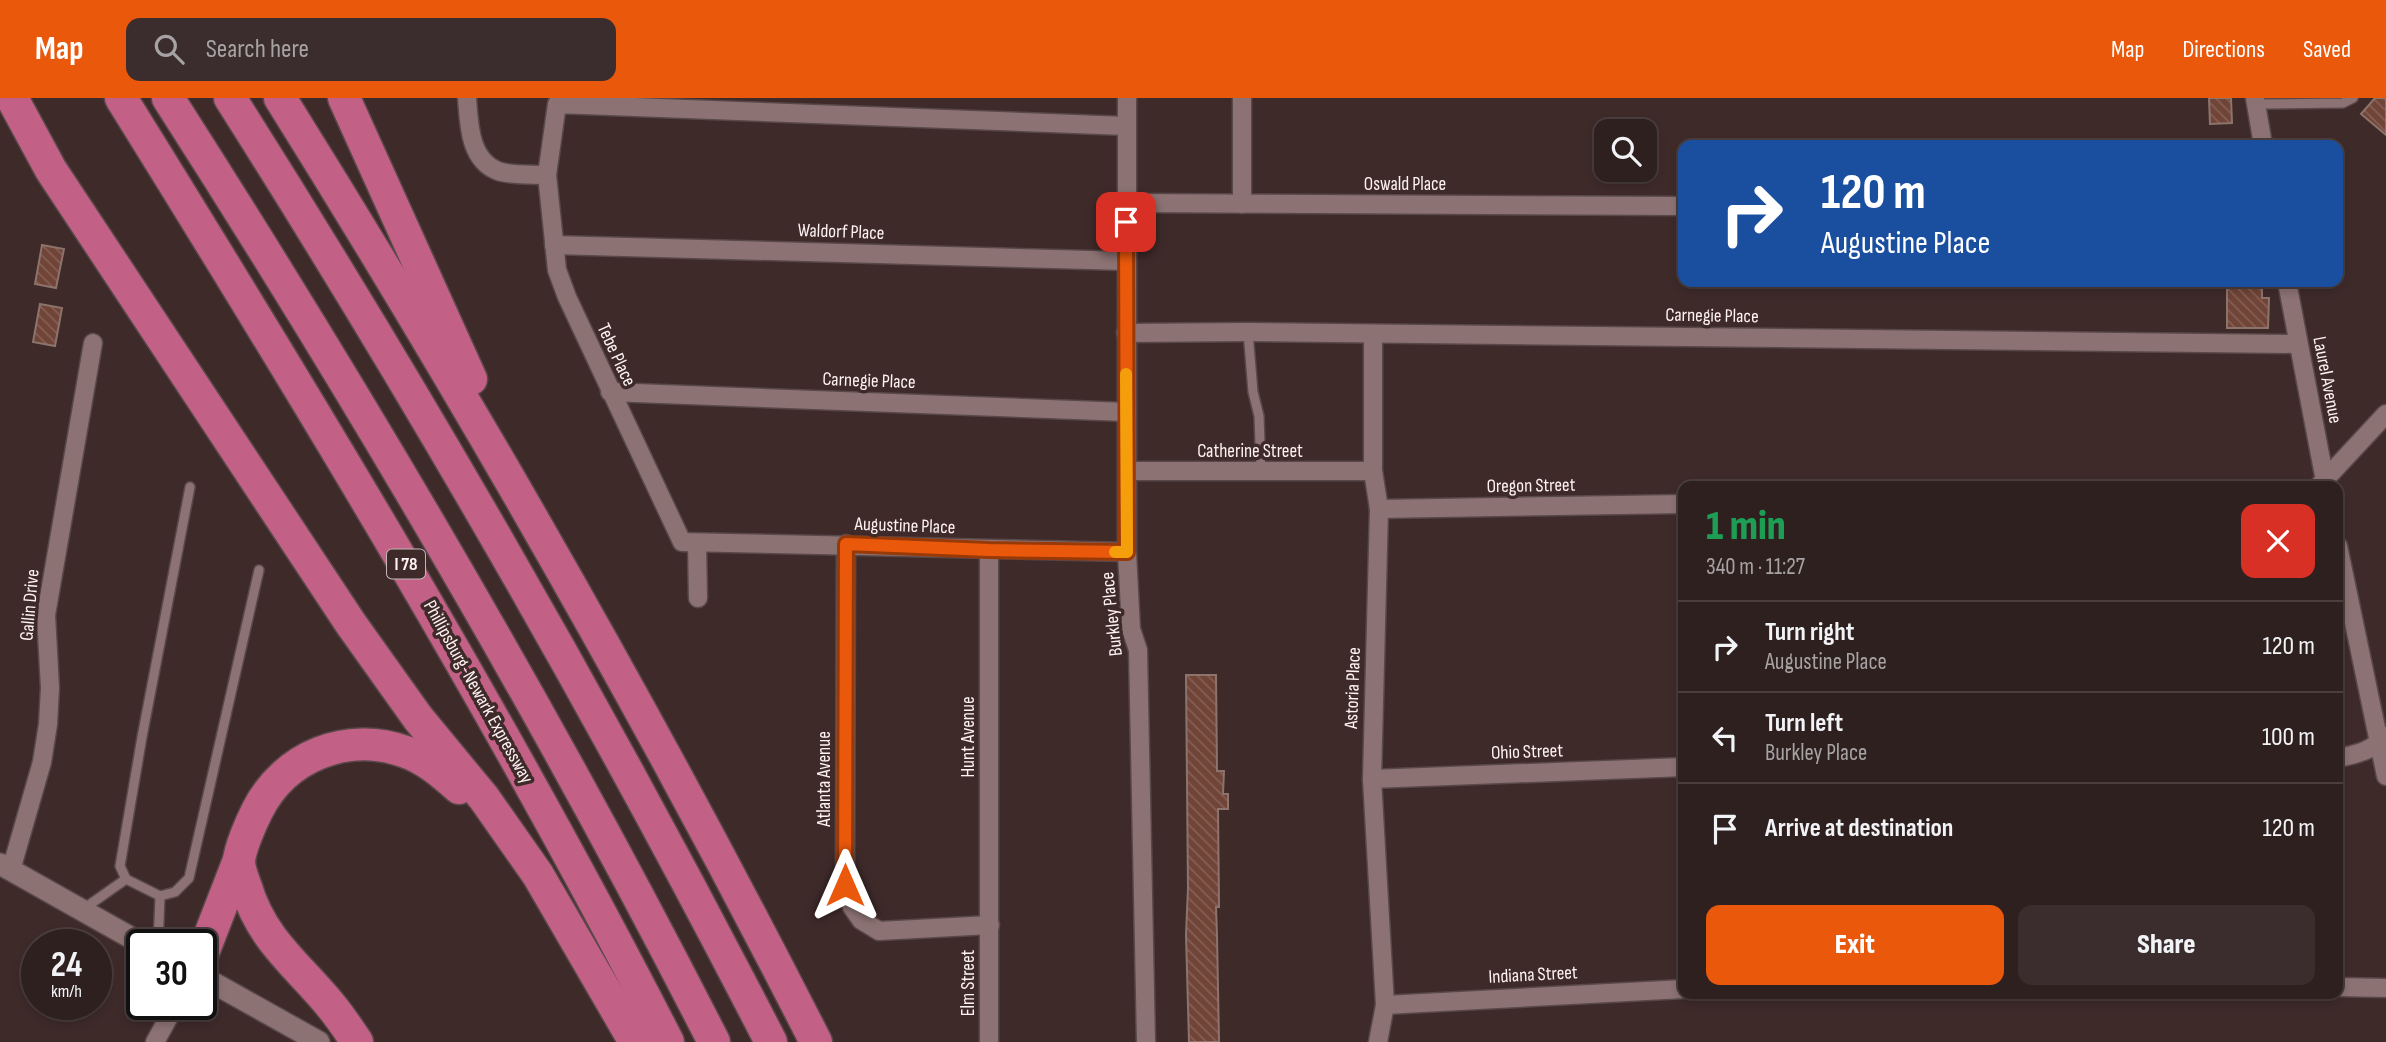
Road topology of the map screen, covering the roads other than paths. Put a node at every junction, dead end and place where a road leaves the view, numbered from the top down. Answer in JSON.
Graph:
{"nodes":[{"id":1,"x":12,"y":98,"type":"edge"},
{"id":2,"x":121,"y":98,"type":"edge"},
{"id":3,"x":168,"y":98,"type":"edge"},
{"id":4,"x":230,"y":98,"type":"edge"},
{"id":5,"x":280,"y":98,"type":"edge"},
{"id":6,"x":344,"y":98,"type":"edge"},
{"id":7,"x":467,"y":98,"type":"edge"},
{"id":8,"x":1127,"y":98,"type":"edge"},
{"id":9,"x":1242,"y":98,"type":"edge"},
{"id":10,"x":2353,"y":98,"type":"edge"},
{"id":11,"x":2255,"y":101,"type":"edge"},
{"id":12,"x":1126,"y":125,"type":"junction"},
{"id":13,"x":2262,"y":140,"type":"edge"},
{"id":14,"x":547,"y":175,"type":"junction"},
{"id":15,"x":1126,"y":203,"type":"junction"},
{"id":16,"x":1242,"y":204,"type":"junction"},
{"id":17,"x":1678,"y":206,"type":"edge"},
{"id":18,"x":554,"y":244,"type":"junction"},
{"id":19,"x":1126,"y":261,"type":"junction"},
{"id":20,"x":2288,"y":287,"type":"edge"},
{"id":21,"x":1248,"y":332,"type":"junction"},
{"id":22,"x":1126,"y":333,"type":"junction"},
{"id":23,"x":1373,"y":334,"type":"junction"},
{"id":24,"x":93,"y":343,"type":"dead end"},
{"id":25,"x":2298,"y":344,"type":"junction"},
{"id":26,"x":610,"y":392,"type":"junction"},
{"id":27,"x":1126,"y":412,"type":"junction"},
{"id":28,"x":2386,"y":414,"type":"edge"},
{"id":29,"x":1127,"y":471,"type":"junction"},
{"id":30,"x":1373,"y":471,"type":"junction"},
{"id":31,"x":1261,"y":473,"type":"junction"},
{"id":32,"x":2322,"y":481,"type":"edge"},
{"id":33,"x":2327,"y":481,"type":"edge"},
{"id":34,"x":190,"y":487,"type":"dead end"},
{"id":35,"x":1678,"y":504,"type":"edge"},
{"id":36,"x":1379,"y":509,"type":"junction"},
{"id":37,"x":541,"y":534,"type":"junction"},
{"id":38,"x":689,"y":542,"type":"junction"},
{"id":39,"x":846,"y":544,"type":"junction"},
{"id":40,"x":989,"y":550,"type":"junction"},
{"id":41,"x":1127,"y":552,"type":"junction"},
{"id":42,"x":2343,"y":569,"type":"edge"},
{"id":43,"x":259,"y":570,"type":"dead end"},
{"id":44,"x":698,"y":598,"type":"dead end"},
{"id":45,"x":2382,"y":740,"type":"edge"},
{"id":46,"x":2343,"y":757,"type":"edge"},
{"id":47,"x":1678,"y":767,"type":"edge"},
{"id":48,"x":2386,"y":776,"type":"edge"},
{"id":49,"x":1372,"y":779,"type":"junction"},
{"id":50,"x":506,"y":829,"type":"junction"},
{"id":51,"x":239,"y":860,"type":"junction"},
{"id":52,"x":6,"y":867,"type":"edge"},
{"id":53,"x":126,"y":879,"type":"junction"},
{"id":54,"x":160,"y":896,"type":"junction"},
{"id":55,"x":80,"y":911,"type":"junction"},
{"id":56,"x":990,"y":925,"type":"junction"},
{"id":57,"x":159,"y":929,"type":"edge"},
{"id":58,"x":212,"y":929,"type":"edge"},
{"id":59,"x":126,"y":935,"type":"edge"},
{"id":60,"x":217,"y":985,"type":"edge"},
{"id":61,"x":2343,"y":987,"type":"edge"},
{"id":62,"x":2386,"y":988,"type":"edge"},
{"id":63,"x":1678,"y":989,"type":"edge"},
{"id":64,"x":1385,"y":1005,"type":"junction"},
{"id":65,"x":167,"y":1020,"type":"edge"},
{"id":66,"x":155,"y":1042,"type":"edge"},
{"id":67,"x":319,"y":1042,"type":"edge"},
{"id":68,"x":357,"y":1042,"type":"edge"},
{"id":69,"x":635,"y":1042,"type":"edge"},
{"id":70,"x":668,"y":1042,"type":"edge"},
{"id":71,"x":714,"y":1042,"type":"edge"},
{"id":72,"x":771,"y":1042,"type":"edge"},
{"id":73,"x":816,"y":1042,"type":"edge"},
{"id":74,"x":989,"y":1042,"type":"edge"},
{"id":75,"x":1146,"y":1042,"type":"edge"},
{"id":76,"x":1378,"y":1042,"type":"edge"}],
"edges":[{"from":1,"to":50,"type":"highway"},
{"from":2,"to":70,"type":"highway","name":"Phillipsburg-Newark Expressway","number":"I 78"},
{"from":3,"to":71,"type":"highway","number":"I 78"},
{"from":4,"to":72,"type":"highway"},
{"from":5,"to":37,"type":"highway"},
{"from":6,"to":37,"type":"highway"},
{"from":7,"to":14,"type":"street"},
{"from":8,"to":12,"type":"street","name":"Burkley Place"},
{"from":9,"to":16,"type":"street"},
{"from":10,"to":11,"type":"lane"},
{"from":11,"to":13,"type":"street"},
{"from":12,"to":14,"type":"street","name":"Tebe Place"},
{"from":12,"to":15,"type":"street","name":"Burkley Place"},
{"from":14,"to":18,"type":"street","name":"Tebe Place"},
{"from":15,"to":16,"type":"street","name":"Oswald Place"},
{"from":15,"to":19,"type":"street","name":"Burkley Place"},
{"from":16,"to":17,"type":"street","name":"Oswald Place"},
{"from":18,"to":19,"type":"street","name":"Waldorf Place"},
{"from":18,"to":26,"type":"street","name":"Tebe Place"},
{"from":19,"to":22,"type":"street","name":"Burkley Place"},
{"from":20,"to":25,"type":"street","name":"Laurel Avenue"},
{"from":21,"to":22,"type":"street","name":"Carnegie Place"},
{"from":21,"to":23,"type":"street","name":"Carnegie Place"},
{"from":21,"to":31,"type":"lane"},
{"from":22,"to":27,"type":"street","name":"Burkley Place"},
{"from":23,"to":25,"type":"street","name":"Carnegie Place"},
{"from":23,"to":30,"type":"street","name":"Astoria Place"},
{"from":24,"to":52,"type":"street","name":"Gallin Drive"},
{"from":25,"to":32,"type":"street","name":"Laurel Avenue"},
{"from":26,"to":27,"type":"street","name":"Carnegie Place"},
{"from":26,"to":38,"type":"street","name":"Tebe Place"},
{"from":27,"to":29,"type":"street","name":"Burkley Place"},
{"from":28,"to":33,"type":"street"},
{"from":29,"to":31,"type":"street","name":"Catherine Street"},
{"from":29,"to":41,"type":"street","name":"Burkley Place"},
{"from":30,"to":31,"type":"street","name":"Catherine Street"},
{"from":30,"to":36,"type":"street","name":"Astoria Place"},
{"from":34,"to":53,"type":"lane"},
{"from":35,"to":36,"type":"street","name":"Oregon Street"},
{"from":36,"to":49,"type":"street","name":"Astoria Place"},
{"from":37,"to":73,"type":"highway"},
{"from":38,"to":39,"type":"street","name":"Augustine Place"},
{"from":38,"to":44,"type":"street"},
{"from":39,"to":40,"type":"street","name":"Augustine Place"},
{"from":39,"to":56,"type":"street","name":"Atlanta Avenue"},
{"from":40,"to":41,"type":"street","name":"Augustine Place"},
{"from":40,"to":56,"type":"street","name":"Hunt Avenue"},
{"from":41,"to":75,"type":"street","name":"Burkley Place"},
{"from":42,"to":45,"type":"street"},
{"from":43,"to":54,"type":"lane"},
{"from":45,"to":46,"type":"street"},
{"from":45,"to":48,"type":"street"},
{"from":47,"to":49,"type":"street","name":"Ohio Street"},
{"from":49,"to":64,"type":"street","name":"Astoria Place"},
{"from":50,"to":51,"type":"highway"},
{"from":50,"to":69,"type":"highway"},
{"from":51,"to":58,"type":"highway"},
{"from":51,"to":68,"type":"highway"},
{"from":52,"to":55,"type":"street"},
{"from":53,"to":54,"type":"lane"},
{"from":53,"to":55,"type":"lane"},
{"from":54,"to":57,"type":"lane"},
{"from":55,"to":59,"type":"street"},
{"from":56,"to":74,"type":"street","name":"Elm Street"},
{"from":60,"to":67,"type":"street"},
{"from":61,"to":62,"type":"street"},
{"from":63,"to":64,"type":"street","name":"Indiana Street"},
{"from":64,"to":76,"type":"street","name":"Astoria Place"},
{"from":65,"to":66,"type":"street"}]}
